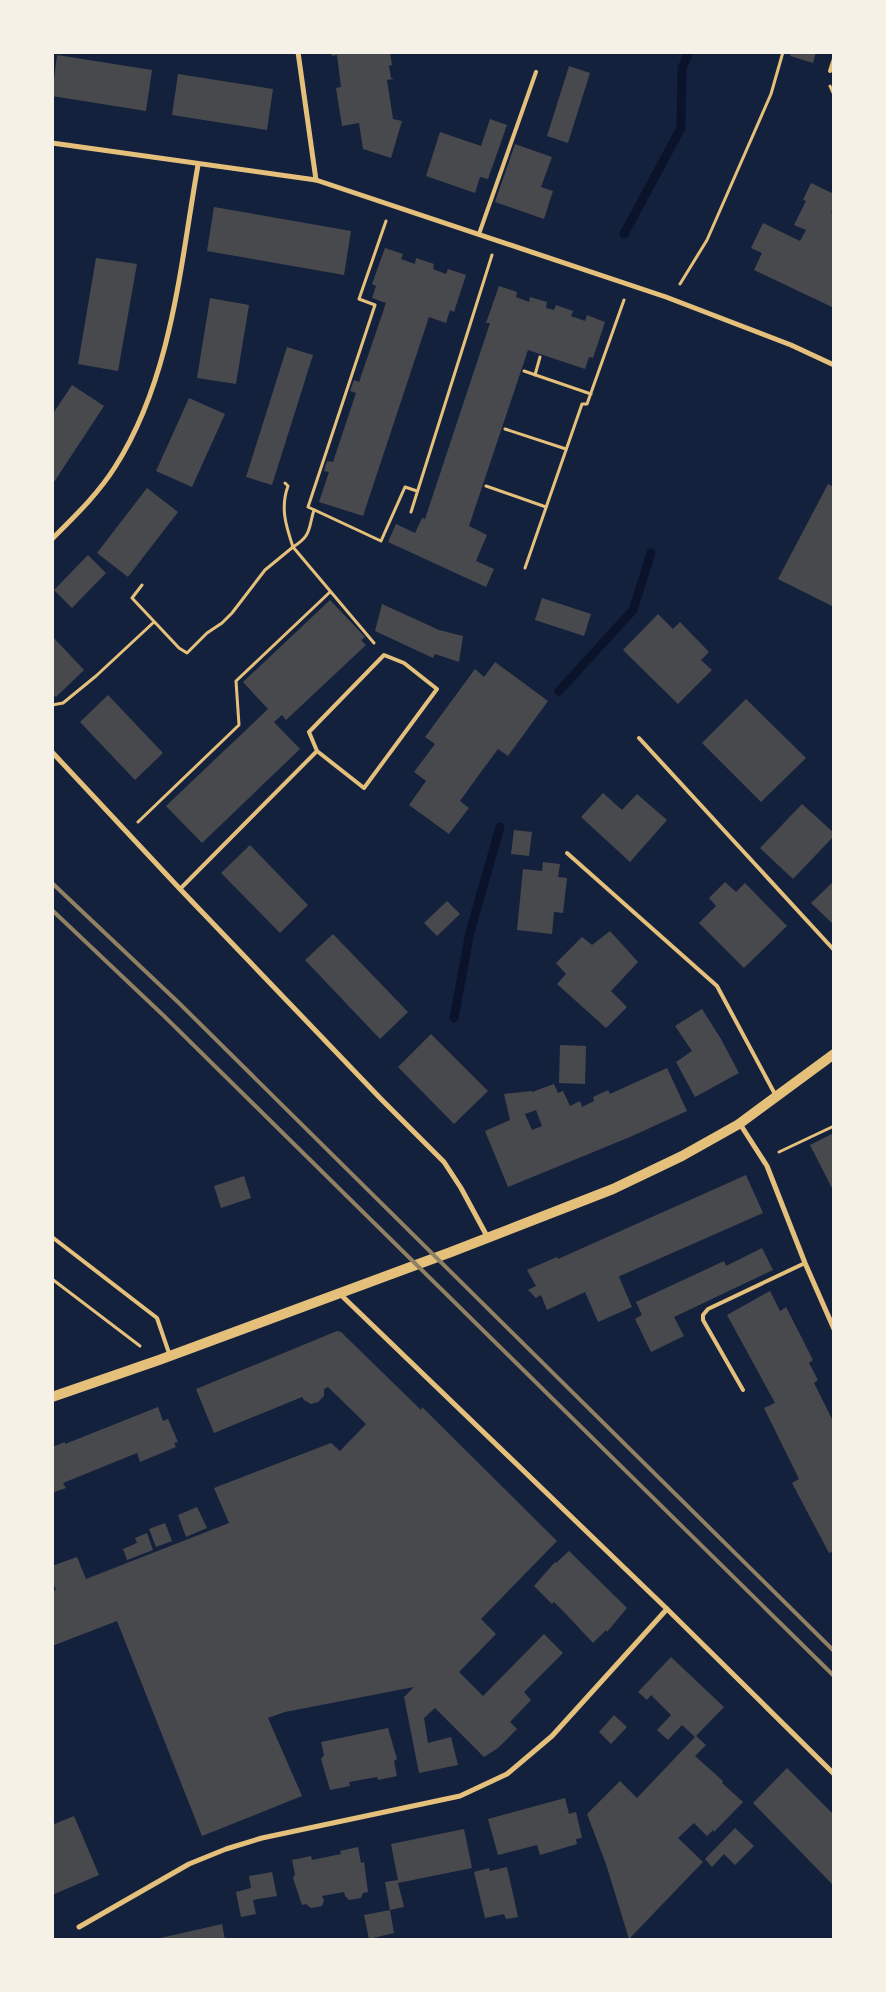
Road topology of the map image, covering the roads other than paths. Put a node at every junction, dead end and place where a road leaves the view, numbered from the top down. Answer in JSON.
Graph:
{"nodes":[{"id":1,"x":298,"y":52,"type":"edge"},
{"id":2,"x":834,"y":59,"type":"edge"},
{"id":3,"x":830,"y":71,"type":"dead end"},
{"id":4,"x":536,"y":72,"type":"dead end"},
{"id":5,"x":52,"y":143,"type":"edge"},
{"id":6,"x":198,"y":165,"type":"junction"},
{"id":7,"x":316,"y":180,"type":"junction"},
{"id":8,"x":479,"y":234,"type":"junction"},
{"id":9,"x":834,"y":365,"type":"edge"},
{"id":10,"x":52,"y":539,"type":"edge"},
{"id":11,"x":638,"y":738,"type":"dead end"},
{"id":12,"x":317,"y":751,"type":"junction"},
{"id":13,"x":52,"y":752,"type":"edge"},
{"id":14,"x":567,"y":853,"type":"dead end"},
{"id":15,"x":180,"y":889,"type":"junction"},
{"id":16,"x":834,"y":950,"type":"edge"},
{"id":17,"x":834,"y":1054,"type":"edge"},
{"id":18,"x":777,"y":1097,"type":"junction"},
{"id":19,"x":740,"y":1124,"type":"junction"},
{"id":20,"x":52,"y":1236,"type":"edge"},
{"id":21,"x":488,"y":1238,"type":"junction"},
{"id":22,"x":804,"y":1263,"type":"junction"},
{"id":23,"x":339,"y":1294,"type":"junction"},
{"id":24,"x":834,"y":1329,"type":"edge"},
{"id":25,"x":170,"y":1356,"type":"junction"},
{"id":26,"x":743,"y":1390,"type":"dead end"},
{"id":27,"x":52,"y":1397,"type":"edge"},
{"id":28,"x":667,"y":1609,"type":"junction"},
{"id":29,"x":834,"y":1774,"type":"edge"},
{"id":30,"x":79,"y":1927,"type":"dead end"}],
"edges":[{"from":1,"to":7,"type":"street"},
{"from":2,"to":3,"type":"lane"},
{"from":4,"to":8,"type":"lane"},
{"from":5,"to":6,"type":"street"},
{"from":6,"to":7,"type":"street"},
{"from":6,"to":10,"type":"street"},
{"from":7,"to":8,"type":"street"},
{"from":8,"to":9,"type":"street"},
{"from":11,"to":16,"type":"lane"},
{"from":12,"to":12,"type":"lane"},
{"from":12,"to":15,"type":"lane"},
{"from":13,"to":15,"type":"street"},
{"from":14,"to":18,"type":"lane"},
{"from":15,"to":21,"type":"street"},
{"from":17,"to":18,"type":"main road"},
{"from":18,"to":19,"type":"main road"},
{"from":19,"to":21,"type":"main road"},
{"from":19,"to":22,"type":"street"},
{"from":20,"to":25,"type":"lane"},
{"from":21,"to":23,"type":"main road"},
{"from":22,"to":24,"type":"street"},
{"from":22,"to":26,"type":"lane"},
{"from":23,"to":25,"type":"main road"},
{"from":23,"to":28,"type":"street"},
{"from":25,"to":27,"type":"main road"},
{"from":28,"to":29,"type":"street"},
{"from":28,"to":30,"type":"street"}]}
